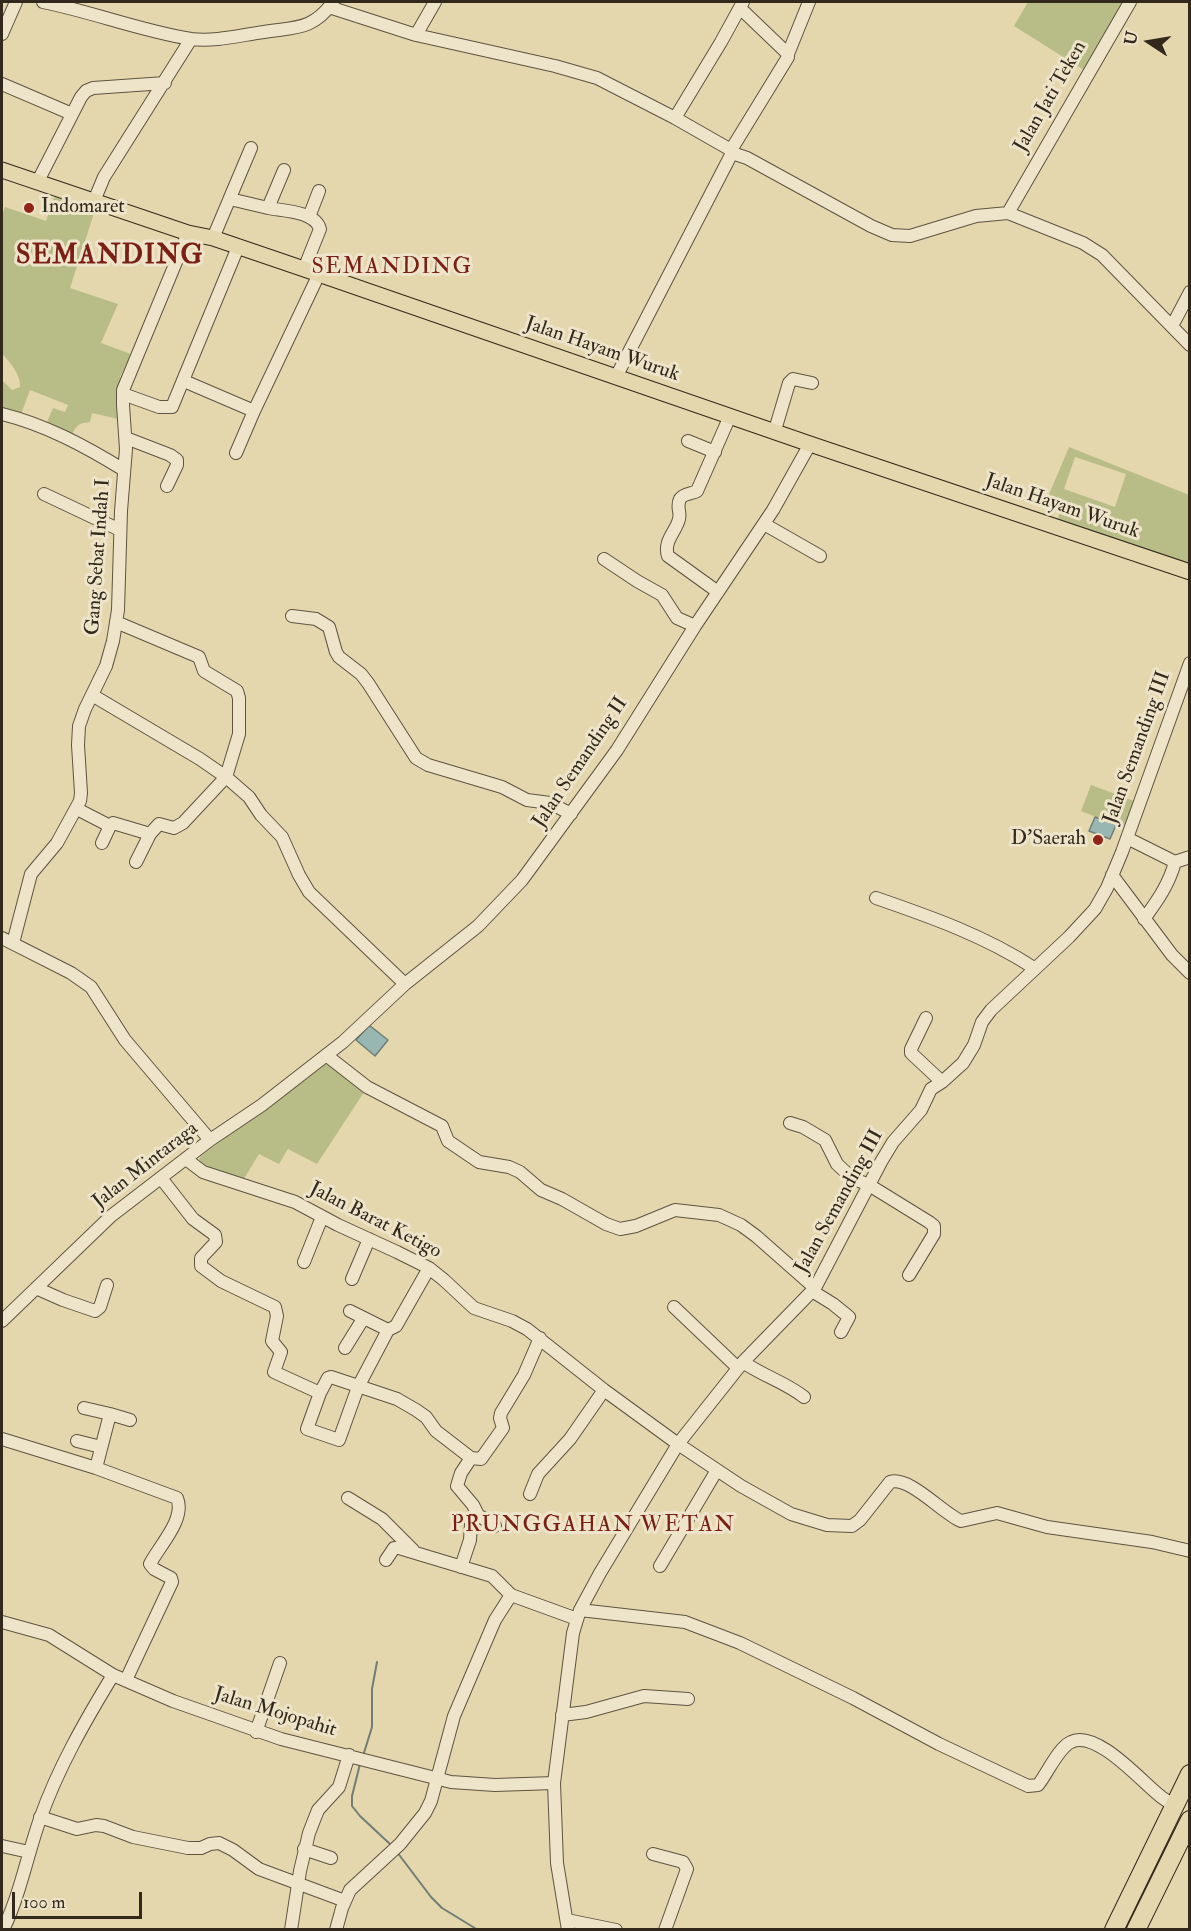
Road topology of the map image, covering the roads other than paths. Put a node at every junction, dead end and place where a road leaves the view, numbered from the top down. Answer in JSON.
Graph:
{"nodes":[{"id":1,"x":16,"y":2,"type":"edge"},
{"id":2,"x":43,"y":2,"type":"edge"},
{"id":3,"x":435,"y":2,"type":"edge"},
{"id":4,"x":809,"y":2,"type":"edge"},
{"id":5,"x":1130,"y":2,"type":"edge"},
{"id":6,"x":57,"y":3,"type":"edge"},
{"id":7,"x":741,"y":3,"type":"edge"},
{"id":8,"x":331,"y":4,"type":"edge"},
{"id":9,"x":2,"y":34,"type":"edge"},
{"id":10,"x":416,"y":35,"type":"junction"},
{"id":11,"x":191,"y":39,"type":"junction"},
{"id":12,"x":788,"y":54,"type":"junction"},
{"id":13,"x":165,"y":83,"type":"junction"},
{"id":14,"x":2,"y":84,"type":"edge"},
{"id":15,"x":72,"y":114,"type":"junction"},
{"id":16,"x":675,"y":118,"type":"junction"},
{"id":17,"x":251,"y":148,"type":"dead end"},
{"id":18,"x":732,"y":152,"type":"junction"},
{"id":19,"x":2,"y":170,"type":"edge"},
{"id":20,"x":284,"y":170,"type":"dead end"},
{"id":21,"x":38,"y":181,"type":"junction"},
{"id":22,"x":319,"y":191,"type":"dead end"},
{"id":23,"x":230,"y":199,"type":"junction"},
{"id":24,"x":94,"y":201,"type":"junction"},
{"id":25,"x":268,"y":208,"type":"junction"},
{"id":26,"x":1008,"y":213,"type":"junction"},
{"id":27,"x":309,"y":217,"type":"junction"},
{"id":28,"x":188,"y":233,"type":"junction"},
{"id":29,"x":213,"y":238,"type":"junction"},
{"id":30,"x":238,"y":247,"type":"junction"},
{"id":31,"x":311,"y":271,"type":"junction"},
{"id":32,"x":1190,"y":292,"type":"edge"},
{"id":33,"x":1172,"y":326,"type":"junction"},
{"id":34,"x":1190,"y":345,"type":"edge"},
{"id":35,"x":616,"y":377,"type":"junction"},
{"id":36,"x":184,"y":381,"type":"junction"},
{"id":37,"x":812,"y":382,"type":"dead end"},
{"id":38,"x":123,"y":394,"type":"junction"},
{"id":39,"x":254,"y":411,"type":"junction"},
{"id":40,"x":2,"y":414,"type":"edge"},
{"id":41,"x":730,"y":416,"type":"junction"},
{"id":42,"x":775,"y":430,"type":"junction"},
{"id":43,"x":126,"y":438,"type":"junction"},
{"id":44,"x":688,"y":441,"type":"dead end"},
{"id":45,"x":810,"y":444,"type":"junction"},
{"id":46,"x":715,"y":452,"type":"junction"},
{"id":47,"x":236,"y":453,"type":"dead end"},
{"id":48,"x":124,"y":470,"type":"junction"},
{"id":49,"x":167,"y":486,"type":"dead end"},
{"id":50,"x":44,"y":494,"type":"dead end"},
{"id":51,"x":764,"y":524,"type":"junction"},
{"id":52,"x":120,"y":530,"type":"junction"},
{"id":53,"x":820,"y":556,"type":"dead end"},
{"id":54,"x":604,"y":559,"type":"dead end"},
{"id":55,"x":1190,"y":572,"type":"edge"},
{"id":56,"x":718,"y":592,"type":"junction"},
{"id":57,"x":292,"y":616,"type":"dead end"},
{"id":58,"x":116,"y":622,"type":"junction"},
{"id":59,"x":695,"y":626,"type":"junction"},
{"id":60,"x":1190,"y":663,"type":"edge"},
{"id":61,"x":92,"y":694,"type":"junction"},
{"id":62,"x":226,"y":777,"type":"junction"},
{"id":63,"x":76,"y":809,"type":"junction"},
{"id":64,"x":571,"y":814,"type":"junction"},
{"id":65,"x":110,"y":826,"type":"junction"},
{"id":66,"x":150,"y":834,"type":"junction"},
{"id":67,"x":1127,"y":838,"type":"junction"},
{"id":68,"x":102,"y":843,"type":"dead end"},
{"id":69,"x":1185,"y":855,"type":"edge"},
{"id":70,"x":136,"y":862,"type":"dead end"},
{"id":71,"x":1112,"y":875,"type":"junction"},
{"id":72,"x":876,"y":898,"type":"dead end"},
{"id":73,"x":1144,"y":919,"type":"junction"},
{"id":74,"x":7,"y":941,"type":"edge"},
{"id":75,"x":1034,"y":968,"type":"junction"},
{"id":76,"x":1190,"y":974,"type":"edge"},
{"id":77,"x":405,"y":984,"type":"junction"},
{"id":78,"x":926,"y":1018,"type":"dead end"},
{"id":79,"x":326,"y":1055,"type":"junction"},
{"id":80,"x":942,"y":1082,"type":"junction"},
{"id":81,"x":790,"y":1123,"type":"dead end"},
{"id":82,"x":210,"y":1140,"type":"junction"},
{"id":83,"x":186,"y":1159,"type":"junction"},
{"id":84,"x":161,"y":1178,"type":"junction"},
{"id":85,"x":868,"y":1185,"type":"junction"},
{"id":86,"x":322,"y":1217,"type":"junction"},
{"id":87,"x":369,"y":1239,"type":"junction"},
{"id":88,"x":304,"y":1262,"type":"dead end"},
{"id":89,"x":429,"y":1268,"type":"junction"},
{"id":90,"x":909,"y":1275,"type":"dead end"},
{"id":91,"x":352,"y":1279,"type":"dead end"},
{"id":92,"x":107,"y":1285,"type":"dead end"},
{"id":93,"x":36,"y":1288,"type":"junction"},
{"id":94,"x":814,"y":1289,"type":"junction"},
{"id":95,"x":674,"y":1307,"type":"dead end"},
{"id":96,"x":350,"y":1311,"type":"dead end"},
{"id":97,"x":363,"y":1319,"type":"junction"},
{"id":98,"x":2,"y":1321,"type":"edge"},
{"id":99,"x":388,"y":1330,"type":"junction"},
{"id":100,"x":841,"y":1332,"type":"dead end"},
{"id":101,"x":540,"y":1338,"type":"junction"},
{"id":102,"x":345,"y":1348,"type":"dead end"},
{"id":103,"x":741,"y":1365,"type":"junction"},
{"id":104,"x":358,"y":1387,"type":"junction"},
{"id":105,"x":604,"y":1390,"type":"junction"},
{"id":106,"x":320,"y":1393,"type":"junction"},
{"id":107,"x":804,"y":1397,"type":"dead end"},
{"id":108,"x":84,"y":1408,"type":"dead end"},
{"id":109,"x":110,"y":1414,"type":"junction"},
{"id":110,"x":130,"y":1420,"type":"dead end"},
{"id":111,"x":2,"y":1440,"type":"edge"},
{"id":112,"x":77,"y":1441,"type":"dead end"},
{"id":113,"x":678,"y":1444,"type":"junction"},
{"id":114,"x":101,"y":1448,"type":"junction"},
{"id":115,"x":471,"y":1458,"type":"junction"},
{"id":116,"x":96,"y":1468,"type":"junction"},
{"id":117,"x":717,"y":1470,"type":"junction"},
{"id":118,"x":530,"y":1494,"type":"dead end"},
{"id":119,"x":348,"y":1498,"type":"dead end"},
{"id":120,"x":478,"y":1515,"type":"junction"},
{"id":121,"x":495,"y":1526,"type":"dead end"},
{"id":122,"x":1190,"y":1551,"type":"edge"},
{"id":123,"x":416,"y":1553,"type":"junction"},
{"id":124,"x":386,"y":1560,"type":"dead end"},
{"id":125,"x":660,"y":1566,"type":"dead end"},
{"id":126,"x":461,"y":1567,"type":"junction"},
{"id":127,"x":511,"y":1595,"type":"junction"},
{"id":128,"x":579,"y":1615,"type":"junction"},
{"id":129,"x":2,"y":1622,"type":"edge"},
{"id":130,"x":280,"y":1663,"type":"dead end"},
{"id":131,"x":113,"y":1675,"type":"junction"},
{"id":132,"x":126,"y":1680,"type":"junction"},
{"id":133,"x":688,"y":1700,"type":"dead end"},
{"id":134,"x":562,"y":1715,"type":"junction"},
{"id":135,"x":256,"y":1732,"type":"junction"},
{"id":136,"x":349,"y":1755,"type":"junction"},
{"id":137,"x":1190,"y":1773,"type":"edge"},
{"id":138,"x":437,"y":1779,"type":"junction"},
{"id":139,"x":554,"y":1783,"type":"junction"},
{"id":140,"x":1182,"y":1802,"type":"edge"},
{"id":141,"x":40,"y":1817,"type":"junction"},
{"id":142,"x":1190,"y":1820,"type":"edge"},
{"id":143,"x":2,"y":1846,"type":"edge"},
{"id":144,"x":304,"y":1849,"type":"junction"},
{"id":145,"x":29,"y":1852,"type":"junction"},
{"id":146,"x":653,"y":1854,"type":"dead end"},
{"id":147,"x":331,"y":1858,"type":"dead end"},
{"id":148,"x":298,"y":1884,"type":"junction"},
{"id":149,"x":1154,"y":1893,"type":"junction"},
{"id":150,"x":345,"y":1901,"type":"junction"},
{"id":151,"x":567,"y":1925,"type":"edge"},
{"id":152,"x":7,"y":1928,"type":"edge"},
{"id":153,"x":291,"y":1929,"type":"edge"},
{"id":154,"x":336,"y":1929,"type":"edge"},
{"id":155,"x":616,"y":1929,"type":"edge"},
{"id":156,"x":665,"y":1929,"type":"edge"},
{"id":157,"x":1114,"y":1929,"type":"edge"},
{"id":158,"x":1123,"y":1929,"type":"edge"},
{"id":159,"x":1136,"y":1929,"type":"edge"}],
"edges":[{"from":1,"to":9,"type":"street"},
{"from":2,"to":6,"type":"street"},
{"from":3,"to":10,"type":"street"},
{"from":4,"to":12,"type":"street"},
{"from":5,"to":26,"type":"street","name":"Jalan Jati Teken"},
{"from":6,"to":11,"type":"street"},
{"from":7,"to":12,"type":"street"},
{"from":7,"to":16,"type":"street"},
{"from":8,"to":10,"type":"street"},
{"from":8,"to":11,"type":"street"},
{"from":10,"to":16,"type":"street"},
{"from":11,"to":13,"type":"street"},
{"from":12,"to":18,"type":"street"},
{"from":13,"to":15,"type":"street"},
{"from":13,"to":24,"type":"street"},
{"from":14,"to":15,"type":"street"},
{"from":15,"to":21,"type":"street"},
{"from":16,"to":18,"type":"street"},
{"from":17,"to":23,"type":"street"},
{"from":18,"to":26,"type":"street"},
{"from":18,"to":35,"type":"street"},
{"from":19,"to":21,"type":"main road","name":"Jalan Hayam Wuruk"},
{"from":20,"to":25,"type":"street"},
{"from":21,"to":24,"type":"main road","name":"Jalan Hayam Wuruk"},
{"from":22,"to":27,"type":"street"},
{"from":23,"to":25,"type":"street"},
{"from":23,"to":29,"type":"street"},
{"from":24,"to":28,"type":"main road","name":"Jalan Hayam Wuruk"},
{"from":25,"to":27,"type":"street"},
{"from":26,"to":33,"type":"street"},
{"from":27,"to":31,"type":"street"},
{"from":28,"to":29,"type":"main road","name":"Jalan Hayam Wuruk"},
{"from":28,"to":38,"type":"street","name":"Gang Sebat Indah I"},
{"from":29,"to":30,"type":"main road","name":"Jalan Hayam Wuruk"},
{"from":30,"to":31,"type":"main road","name":"Jalan Hayam Wuruk"},
{"from":30,"to":36,"type":"street"},
{"from":31,"to":35,"type":"main road","name":"Jalan Hayam Wuruk"},
{"from":31,"to":39,"type":"street"},
{"from":32,"to":33,"type":"street"},
{"from":33,"to":34,"type":"street"},
{"from":35,"to":41,"type":"main road","name":"Jalan Hayam Wuruk"},
{"from":36,"to":38,"type":"street"},
{"from":36,"to":39,"type":"street"},
{"from":37,"to":42,"type":"street"},
{"from":38,"to":43,"type":"street","name":"Gang Sebat Indah I"},
{"from":39,"to":47,"type":"street"},
{"from":40,"to":48,"type":"street"},
{"from":41,"to":42,"type":"main road","name":"Jalan Hayam Wuruk"},
{"from":41,"to":46,"type":"street"},
{"from":42,"to":45,"type":"main road","name":"Jalan Hayam Wuruk"},
{"from":43,"to":48,"type":"street","name":"Gang Sebat Indah I"},
{"from":43,"to":49,"type":"street"},
{"from":44,"to":46,"type":"street"},
{"from":45,"to":51,"type":"street","name":"Jalan Semanding II"},
{"from":45,"to":55,"type":"main road","name":"Jalan Hayam Wuruk"},
{"from":46,"to":56,"type":"street"},
{"from":48,"to":52,"type":"street","name":"Gang Sebat Indah I"},
{"from":50,"to":52,"type":"street"},
{"from":51,"to":53,"type":"street"},
{"from":51,"to":56,"type":"street","name":"Jalan Semanding II"},
{"from":52,"to":58,"type":"street","name":"Gang Sebat Indah I"},
{"from":54,"to":59,"type":"street"},
{"from":56,"to":59,"type":"street","name":"Jalan Semanding II"},
{"from":57,"to":64,"type":"street"},
{"from":58,"to":61,"type":"street","name":"Gang Sebat Indah I"},
{"from":58,"to":62,"type":"street"},
{"from":59,"to":64,"type":"street","name":"Jalan Semanding II"},
{"from":60,"to":67,"type":"street","name":"Jalan Semanding III"},
{"from":61,"to":62,"type":"street"},
{"from":61,"to":63,"type":"street","name":"Gang Sebat Indah I"},
{"from":62,"to":66,"type":"street"},
{"from":62,"to":77,"type":"street"},
{"from":63,"to":65,"type":"street"},
{"from":63,"to":74,"type":"street","name":"Gang Sebat Indah I"},
{"from":64,"to":77,"type":"street","name":"Jalan Semanding II"},
{"from":65,"to":66,"type":"street"},
{"from":65,"to":68,"type":"street"},
{"from":66,"to":70,"type":"street"},
{"from":67,"to":69,"type":"street"},
{"from":67,"to":71,"type":"street","name":"Jalan Semanding III"},
{"from":69,"to":73,"type":"street"},
{"from":71,"to":73,"type":"street"},
{"from":71,"to":75,"type":"street","name":"Jalan Semanding III"},
{"from":72,"to":75,"type":"street"},
{"from":73,"to":76,"type":"street"},
{"from":74,"to":82,"type":"street"},
{"from":75,"to":80,"type":"street","name":"Jalan Semanding III"},
{"from":77,"to":79,"type":"street","name":"Jalan Semanding II"},
{"from":78,"to":80,"type":"street"},
{"from":79,"to":82,"type":"street","name":"Jalan Mintaraga"},
{"from":79,"to":94,"type":"street"},
{"from":80,"to":85,"type":"street","name":"Jalan Semanding III"},
{"from":81,"to":85,"type":"street"},
{"from":82,"to":83,"type":"street","name":"Jalan Mintaraga"},
{"from":83,"to":84,"type":"street","name":"Jalan Mintaraga"},
{"from":83,"to":86,"type":"street","name":"Jalan Barat Ketigo"},
{"from":84,"to":93,"type":"street","name":"Jalan Mintaraga"},
{"from":84,"to":106,"type":"street"},
{"from":85,"to":90,"type":"street"},
{"from":85,"to":94,"type":"street","name":"Jalan Semanding III"},
{"from":86,"to":87,"type":"street","name":"Jalan Barat Ketigo"},
{"from":86,"to":88,"type":"street"},
{"from":87,"to":89,"type":"street","name":"Jalan Barat Ketigo"},
{"from":87,"to":91,"type":"street"},
{"from":89,"to":99,"type":"street"},
{"from":89,"to":101,"type":"street","name":"Jalan Barat Ketigo"},
{"from":92,"to":93,"type":"street"},
{"from":93,"to":98,"type":"street","name":"Jalan Mintaraga"},
{"from":94,"to":100,"type":"street"},
{"from":94,"to":103,"type":"street","name":"Jalan Semanding III"},
{"from":95,"to":103,"type":"street"},
{"from":96,"to":97,"type":"street"},
{"from":97,"to":99,"type":"street"},
{"from":97,"to":102,"type":"street"},
{"from":99,"to":104,"type":"street"},
{"from":101,"to":105,"type":"street","name":"Jalan Barat Ketigo"},
{"from":101,"to":115,"type":"street"},
{"from":103,"to":107,"type":"street"},
{"from":103,"to":113,"type":"street","name":"Jalan Semanding III"},
{"from":104,"to":106,"type":"street"},
{"from":104,"to":106,"type":"street"},
{"from":104,"to":115,"type":"street"},
{"from":105,"to":113,"type":"street","name":"Jalan Barat Ketigo"},
{"from":105,"to":118,"type":"street"},
{"from":108,"to":109,"type":"street"},
{"from":109,"to":110,"type":"street"},
{"from":109,"to":114,"type":"street"},
{"from":111,"to":116,"type":"street"},
{"from":112,"to":114,"type":"street"},
{"from":113,"to":117,"type":"street","name":"Jalan Barat Ketigo"},
{"from":113,"to":128,"type":"street","name":"Jalan Semanding III"},
{"from":114,"to":116,"type":"street"},
{"from":115,"to":120,"type":"street"},
{"from":116,"to":132,"type":"street"},
{"from":117,"to":122,"type":"street","name":"Jalan Barat Ketigo"},
{"from":117,"to":125,"type":"street"},
{"from":119,"to":123,"type":"street"},
{"from":120,"to":121,"type":"street"},
{"from":120,"to":126,"type":"street"},
{"from":123,"to":124,"type":"street"},
{"from":123,"to":126,"type":"street"},
{"from":126,"to":127,"type":"street"},
{"from":127,"to":128,"type":"street"},
{"from":127,"to":138,"type":"street"},
{"from":128,"to":134,"type":"street","name":"Jalan Semanding III"},
{"from":128,"to":140,"type":"street"},
{"from":129,"to":131,"type":"street","name":"Jalan Mojopahit"},
{"from":130,"to":135,"type":"street"},
{"from":131,"to":132,"type":"street","name":"Jalan Mojopahit"},
{"from":131,"to":141,"type":"street"},
{"from":132,"to":135,"type":"street","name":"Jalan Mojopahit"},
{"from":133,"to":134,"type":"street"},
{"from":134,"to":139,"type":"street","name":"Jalan Semanding III"},
{"from":135,"to":136,"type":"street","name":"Jalan Mojopahit"},
{"from":136,"to":138,"type":"street","name":"Jalan Mojopahit"},
{"from":136,"to":144,"type":"street"},
{"from":137,"to":140,"type":"highway"},
{"from":138,"to":139,"type":"street","name":"Jalan Mojopahit"},
{"from":138,"to":150,"type":"street"},
{"from":139,"to":151,"type":"street","name":"Jalan Semanding III"},
{"from":140,"to":157,"type":"highway"},
{"from":141,"to":145,"type":"street"},
{"from":141,"to":148,"type":"street"},
{"from":142,"to":149,"type":"highway"},
{"from":143,"to":145,"type":"street"},
{"from":144,"to":147,"type":"street"},
{"from":144,"to":148,"type":"street"},
{"from":145,"to":152,"type":"street"},
{"from":146,"to":156,"type":"street"},
{"from":148,"to":150,"type":"street"},
{"from":148,"to":153,"type":"street"},
{"from":149,"to":158,"type":"highway"},
{"from":149,"to":159,"type":"highway"},
{"from":150,"to":154,"type":"street"},
{"from":151,"to":155,"type":"street"}]}
